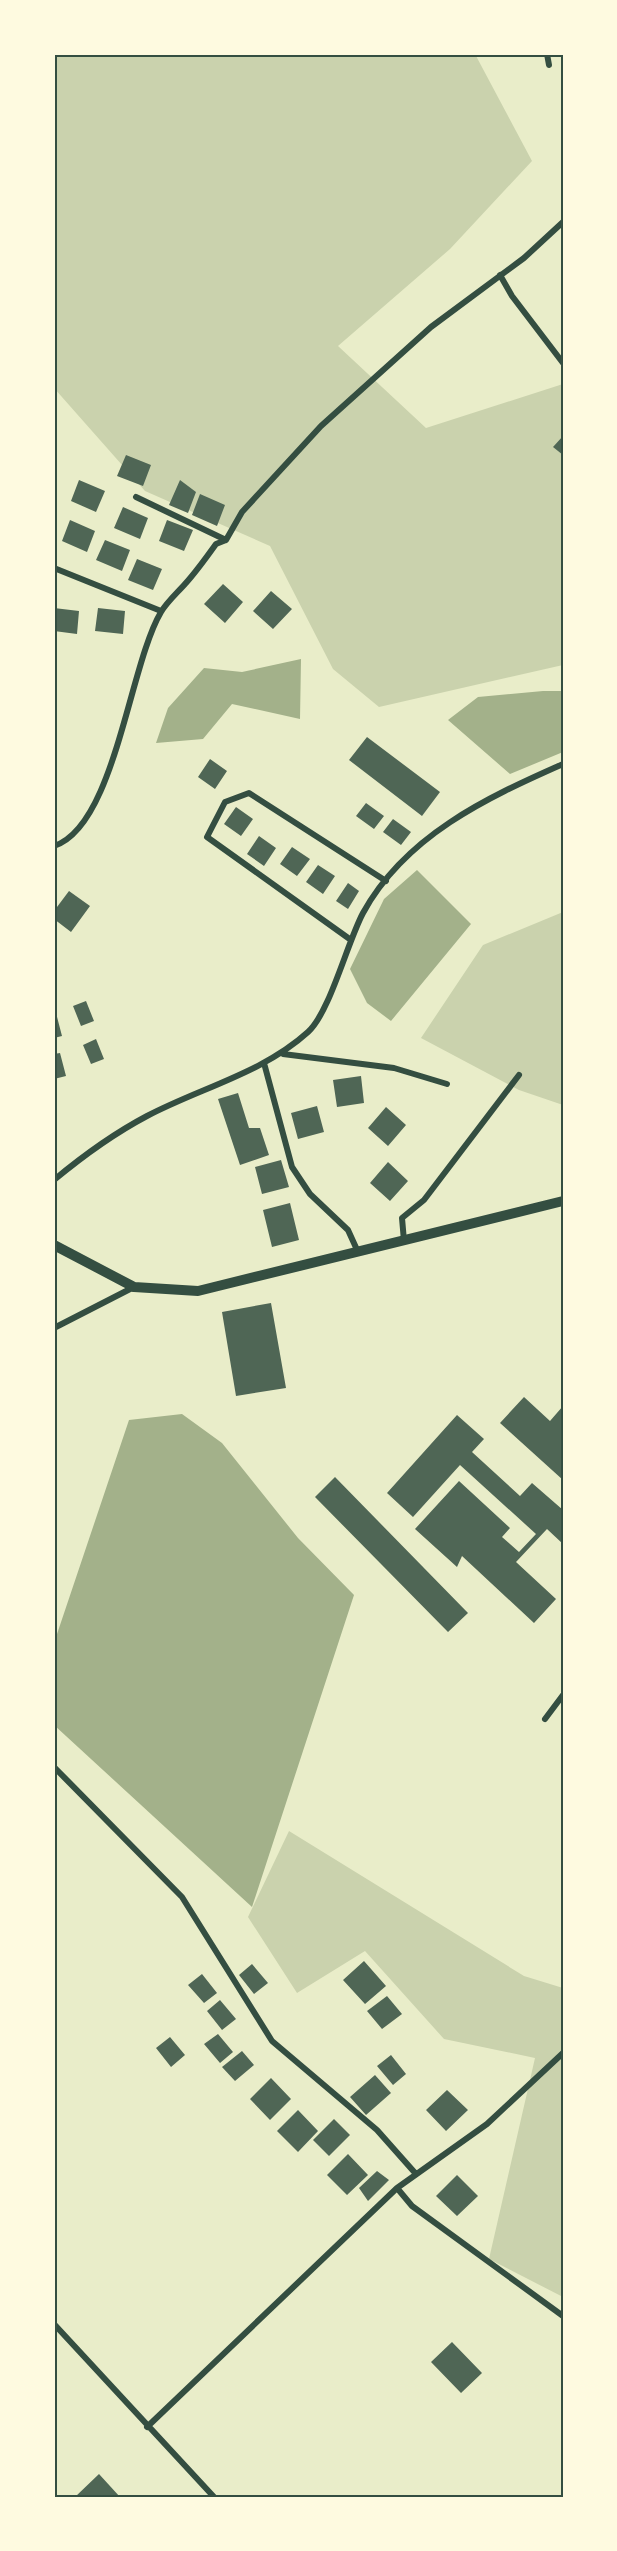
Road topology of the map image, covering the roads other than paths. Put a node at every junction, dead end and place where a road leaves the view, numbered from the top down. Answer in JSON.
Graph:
{"nodes":[{"id":1,"x":547,"y":54,"type":"edge"},
{"id":2,"x":549,"y":65,"type":"dead end"},
{"id":3,"x":563,"y":222,"type":"edge"},
{"id":4,"x":500,"y":275,"type":"junction"},
{"id":5,"x":563,"y":363,"type":"edge"},
{"id":6,"x":136,"y":497,"type":"dead end"},
{"id":7,"x":226,"y":540,"type":"junction"},
{"id":8,"x":54,"y":568,"type":"edge"},
{"id":9,"x":161,"y":611,"type":"junction"},
{"id":10,"x":563,"y":764,"type":"edge"},
{"id":11,"x":54,"y":846,"type":"edge"},
{"id":12,"x":386,"y":881,"type":"junction"},
{"id":13,"x":351,"y":940,"type":"junction"},
{"id":14,"x":283,"y":1054,"type":"junction"},
{"id":15,"x":264,"y":1063,"type":"junction"},
{"id":16,"x":519,"y":1075,"type":"dead end"},
{"id":17,"x":447,"y":1084,"type":"dead end"},
{"id":18,"x":54,"y":1180,"type":"edge"},
{"id":19,"x":563,"y":1202,"type":"edge"},
{"id":20,"x":404,"y":1240,"type":"junction"},
{"id":21,"x":54,"y":1245,"type":"edge"},
{"id":22,"x":358,"y":1252,"type":"junction"},
{"id":23,"x":134,"y":1287,"type":"junction"},
{"id":24,"x":54,"y":1328,"type":"edge"},
{"id":25,"x":562,"y":1698,"type":"edge"},
{"id":26,"x":545,"y":1719,"type":"dead end"},
{"id":27,"x":54,"y":1767,"type":"edge"},
{"id":28,"x":563,"y":2053,"type":"edge"},
{"id":29,"x":416,"y":2174,"type":"junction"},
{"id":30,"x":397,"y":2188,"type":"junction"},
{"id":31,"x":563,"y":2316,"type":"edge"},
{"id":32,"x":54,"y":2324,"type":"edge"},
{"id":33,"x":147,"y":2427,"type":"junction"},
{"id":34,"x":214,"y":2497,"type":"edge"}],
"edges":[{"from":1,"to":2,"type":"street"},
{"from":3,"to":4,"type":"street"},
{"from":4,"to":5,"type":"street"},
{"from":4,"to":7,"type":"street"},
{"from":6,"to":7,"type":"street"},
{"from":7,"to":9,"type":"street"},
{"from":8,"to":9,"type":"street"},
{"from":9,"to":11,"type":"street"},
{"from":10,"to":12,"type":"street"},
{"from":12,"to":13,"type":"street"},
{"from":12,"to":13,"type":"street"},
{"from":13,"to":14,"type":"street"},
{"from":14,"to":15,"type":"street"},
{"from":14,"to":17,"type":"street"},
{"from":15,"to":18,"type":"street"},
{"from":15,"to":22,"type":"street"},
{"from":16,"to":20,"type":"street"},
{"from":19,"to":20,"type":"street"},
{"from":20,"to":22,"type":"street"},
{"from":21,"to":23,"type":"street"},
{"from":22,"to":23,"type":"street"},
{"from":23,"to":24,"type":"street"},
{"from":25,"to":26,"type":"street"},
{"from":27,"to":29,"type":"street"},
{"from":28,"to":29,"type":"street"},
{"from":29,"to":30,"type":"street"},
{"from":30,"to":31,"type":"street"},
{"from":30,"to":33,"type":"street"},
{"from":32,"to":33,"type":"street"},
{"from":33,"to":34,"type":"street"}]}
